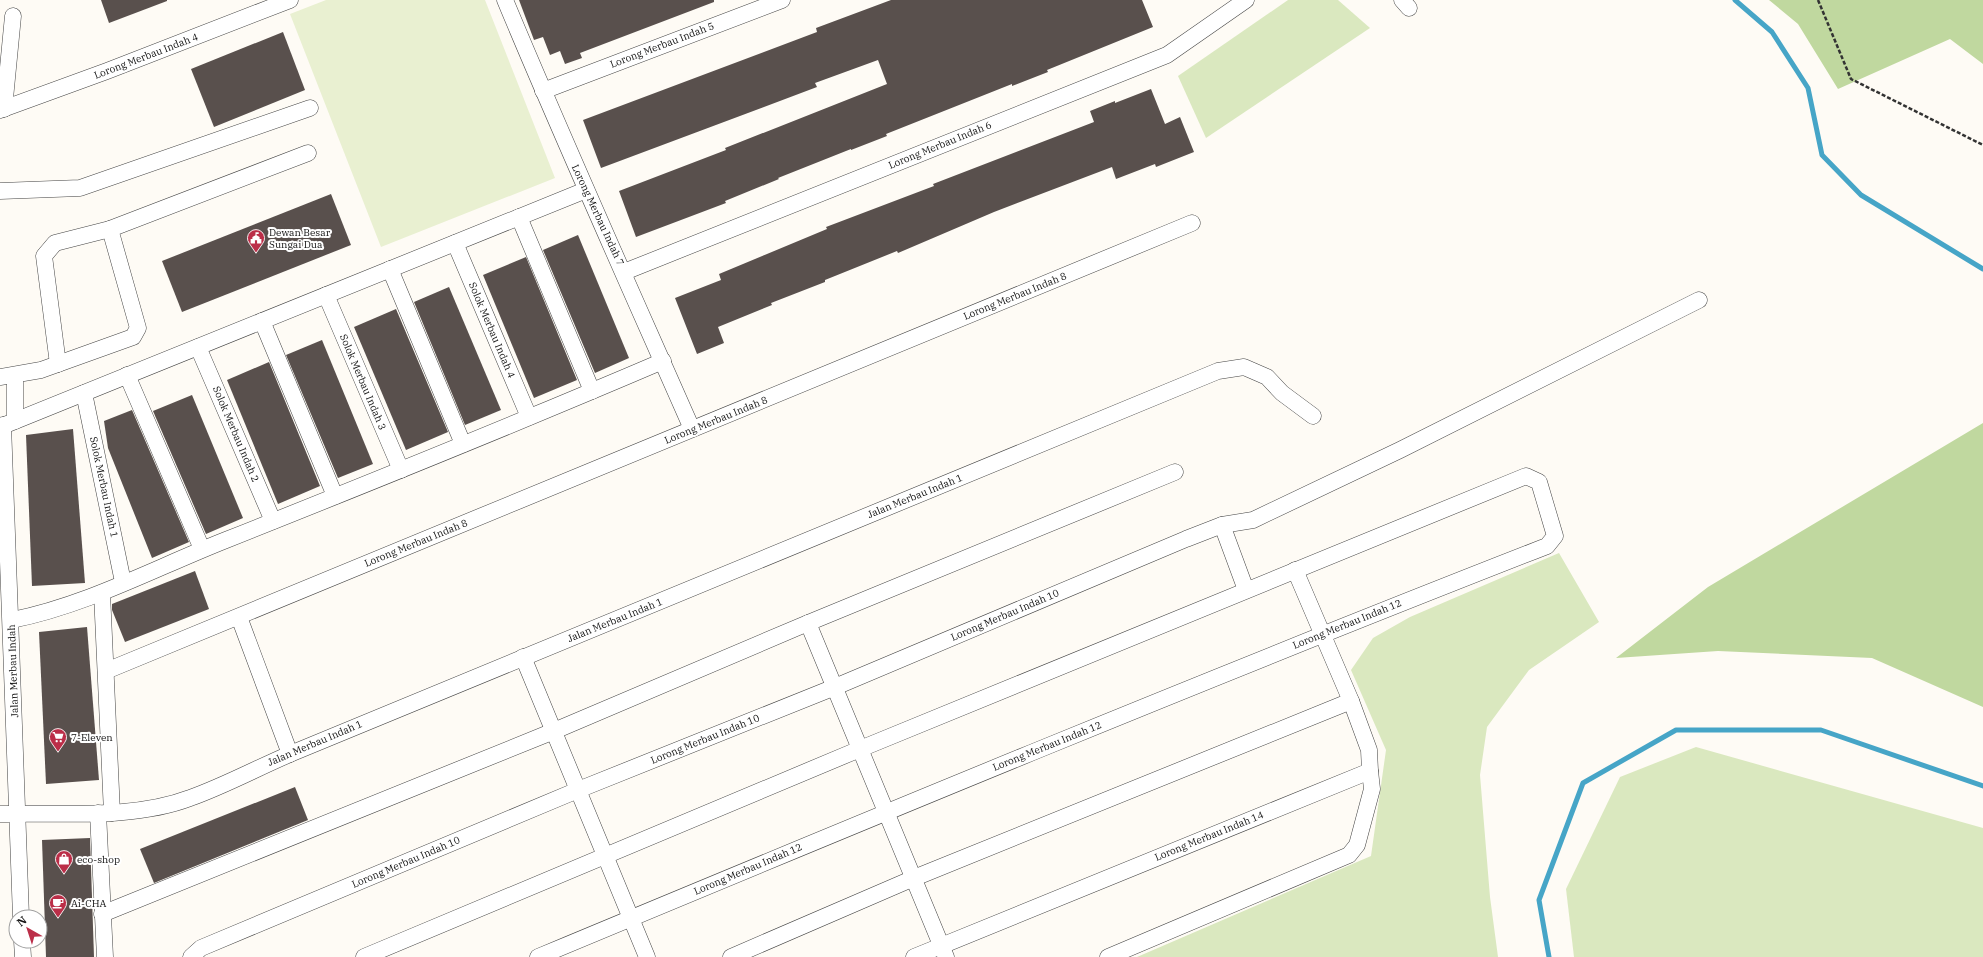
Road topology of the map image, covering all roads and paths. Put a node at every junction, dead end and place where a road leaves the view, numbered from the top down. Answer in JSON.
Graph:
{"nodes":[{"id":1,"x":290,"y":0,"type":"edge"},
{"id":2,"x":505,"y":0,"type":"edge"},
{"id":3,"x":782,"y":0,"type":"edge"},
{"id":4,"x":1246,"y":0,"type":"edge"},
{"id":5,"x":1818,"y":0,"type":"edge"},
{"id":6,"x":13,"y":16,"type":"dead end"},
{"id":7,"x":543,"y":91,"type":"junction"},
{"id":8,"x":310,"y":108,"type":"dead end"},
{"id":9,"x":2,"y":110,"type":"edge"},
{"id":10,"x":1983,"y":145,"type":"edge"},
{"id":11,"x":308,"y":153,"type":"dead end"},
{"id":12,"x":586,"y":190,"type":"junction"},
{"id":13,"x":0,"y":191,"type":"edge"},
{"id":14,"x":519,"y":217,"type":"junction"},
{"id":15,"x":1192,"y":223,"type":"dead end"},
{"id":16,"x":110,"y":229,"type":"junction"},
{"id":17,"x":455,"y":243,"type":"junction"},
{"id":18,"x":390,"y":269,"type":"junction"},
{"id":19,"x":624,"y":272,"type":"junction"},
{"id":20,"x":326,"y":295,"type":"junction"},
{"id":21,"x":1699,"y":300,"type":"dead end"},
{"id":22,"x":262,"y":321,"type":"junction"},
{"id":23,"x":198,"y":346,"type":"junction"},
{"id":24,"x":663,"y":361,"type":"junction"},
{"id":25,"x":58,"y":364,"type":"junction"},
{"id":26,"x":127,"y":375,"type":"junction"},
{"id":27,"x":7,"y":376,"type":"edge"},
{"id":28,"x":592,"y":391,"type":"junction"},
{"id":29,"x":84,"y":392,"type":"junction"},
{"id":30,"x":1314,"y":416,"type":"dead end"},
{"id":31,"x":530,"y":417,"type":"junction"},
{"id":32,"x":6,"y":424,"type":"edge"},
{"id":33,"x":692,"y":429,"type":"junction"},
{"id":34,"x":463,"y":444,"type":"junction"},
{"id":35,"x":401,"y":470,"type":"junction"},
{"id":36,"x":1175,"y":472,"type":"dead end"},
{"id":37,"x":335,"y":496,"type":"junction"},
{"id":38,"x":273,"y":521,"type":"junction"},
{"id":39,"x":1222,"y":525,"type":"junction"},
{"id":40,"x":202,"y":549,"type":"junction"},
{"id":41,"x":1295,"y":570,"type":"junction"},
{"id":42,"x":123,"y":582,"type":"junction"},
{"id":43,"x":1246,"y":590,"type":"junction"},
{"id":44,"x":102,"y":593,"type":"junction"},
{"id":45,"x":239,"y":617,"type":"junction"},
{"id":46,"x":12,"y":620,"type":"junction"},
{"id":47,"x":808,"y":623,"type":"junction"},
{"id":48,"x":1322,"y":634,"type":"junction"},
{"id":49,"x":523,"y":657,"type":"junction"},
{"id":50,"x":106,"y":670,"type":"junction"},
{"id":51,"x":834,"y":687,"type":"junction"},
{"id":52,"x":1351,"y":701,"type":"junction"},
{"id":53,"x":554,"y":731,"type":"junction"},
{"id":54,"x":860,"y":749,"type":"junction"},
{"id":55,"x":290,"y":754,"type":"junction"},
{"id":56,"x":1370,"y":771,"type":"junction"},
{"id":57,"x":578,"y":790,"type":"junction"},
{"id":58,"x":886,"y":811,"type":"junction"},
{"id":59,"x":105,"y":813,"type":"junction"},
{"id":60,"x":0,"y":814,"type":"edge"},
{"id":61,"x":18,"y":814,"type":"junction"},
{"id":62,"x":606,"y":856,"type":"junction"},
{"id":63,"x":914,"y":878,"type":"junction"},
{"id":64,"x":21,"y":909,"type":"edge"},
{"id":65,"x":102,"y":914,"type":"junction"},
{"id":66,"x":631,"y":918,"type":"junction"},
{"id":67,"x":944,"y":951,"type":"edge"},
{"id":68,"x":105,"y":957,"type":"edge"},
{"id":69,"x":191,"y":957,"type":"edge"},
{"id":70,"x":364,"y":957,"type":"edge"},
{"id":71,"x":538,"y":957,"type":"edge"},
{"id":72,"x":647,"y":957,"type":"edge"},
{"id":73,"x":731,"y":957,"type":"edge"},
{"id":74,"x":914,"y":957,"type":"edge"},
{"id":75,"x":1108,"y":957,"type":"edge"}],
"edges":[{"from":1,"to":9,"type":"street","name":"Lorong Merbau Indah 4"},
{"from":2,"to":7,"type":"street","name":"Lorong Merbau Indah 7"},
{"from":3,"to":7,"type":"street","name":"Lorong Merbau Indah 5"},
{"from":4,"to":19,"type":"street","name":"Lorong Merbau Indah 6"},
{"from":5,"to":10,"type":"path"},
{"from":6,"to":9,"type":"street"},
{"from":7,"to":12,"type":"street","name":"Lorong Merbau Indah 7"},
{"from":8,"to":13,"type":"street"},
{"from":11,"to":16,"type":"street"},
{"from":12,"to":14,"type":"street"},
{"from":12,"to":19,"type":"street","name":"Lorong Merbau Indah 7"},
{"from":14,"to":17,"type":"street"},
{"from":14,"to":28,"type":"street"},
{"from":15,"to":33,"type":"street","name":"Lorong Merbau Indah 8"},
{"from":16,"to":25,"type":"street"},
{"from":16,"to":25,"type":"street"},
{"from":17,"to":18,"type":"street"},
{"from":17,"to":31,"type":"street","name":"Solok Merbau Indah 4"},
{"from":18,"to":20,"type":"street"},
{"from":18,"to":34,"type":"street"},
{"from":19,"to":24,"type":"street","name":"Lorong Merbau Indah 7"},
{"from":20,"to":22,"type":"street"},
{"from":20,"to":35,"type":"street","name":"Solok Merbau Indah 3"},
{"from":21,"to":39,"type":"street","name":"Lorong Merbau Indah 10"},
{"from":22,"to":23,"type":"street"},
{"from":22,"to":37,"type":"street"},
{"from":23,"to":26,"type":"street"},
{"from":23,"to":38,"type":"street","name":"Solok Merbau Indah 2"},
{"from":24,"to":28,"type":"street"},
{"from":24,"to":33,"type":"street","name":"Lorong Merbau Indah 7"},
{"from":25,"to":27,"type":"street"},
{"from":26,"to":29,"type":"street"},
{"from":26,"to":40,"type":"street"},
{"from":27,"to":32,"type":"street","name":"Jalan Merbau Indah"},
{"from":28,"to":31,"type":"street"},
{"from":29,"to":32,"type":"street"},
{"from":29,"to":42,"type":"street","name":"Solok Merbau Indah 1"},
{"from":30,"to":49,"type":"street","name":"Jalan Merbau Indah 1"},
{"from":31,"to":34,"type":"street"},
{"from":32,"to":46,"type":"street","name":"Jalan Merbau Indah"},
{"from":33,"to":45,"type":"street","name":"Lorong Merbau Indah 8"},
{"from":34,"to":35,"type":"street"},
{"from":35,"to":37,"type":"street"},
{"from":36,"to":47,"type":"street"},
{"from":37,"to":38,"type":"street"},
{"from":38,"to":40,"type":"street"},
{"from":39,"to":43,"type":"street"},
{"from":39,"to":51,"type":"street","name":"Lorong Merbau Indah 10"},
{"from":40,"to":42,"type":"street"},
{"from":41,"to":43,"type":"street"},
{"from":41,"to":48,"type":"street"},
{"from":41,"to":48,"type":"street","name":"Lorong Merbau Indah 12"},
{"from":42,"to":44,"type":"street"},
{"from":43,"to":54,"type":"street"},
{"from":44,"to":46,"type":"street"},
{"from":44,"to":50,"type":"street"},
{"from":45,"to":50,"type":"street","name":"Lorong Merbau Indah 8"},
{"from":45,"to":55,"type":"street"},
{"from":46,"to":61,"type":"street","name":"Jalan Merbau Indah"},
{"from":47,"to":51,"type":"street"},
{"from":47,"to":53,"type":"street"},
{"from":48,"to":52,"type":"street"},
{"from":48,"to":58,"type":"street","name":"Lorong Merbau Indah 12"},
{"from":49,"to":53,"type":"street"},
{"from":49,"to":55,"type":"street","name":"Jalan Merbau Indah 1"},
{"from":50,"to":59,"type":"street"},
{"from":51,"to":54,"type":"street"},
{"from":51,"to":57,"type":"street","name":"Lorong Merbau Indah 10"},
{"from":52,"to":56,"type":"street"},
{"from":52,"to":63,"type":"street"},
{"from":53,"to":57,"type":"street"},
{"from":53,"to":65,"type":"street"},
{"from":54,"to":58,"type":"street"},
{"from":54,"to":62,"type":"street"},
{"from":55,"to":59,"type":"street","name":"Jalan Merbau Indah 1"},
{"from":56,"to":67,"type":"street","name":"Lorong Merbau Indah 14"},
{"from":56,"to":75,"type":"street"},
{"from":57,"to":62,"type":"street"},
{"from":57,"to":69,"type":"street","name":"Lorong Merbau Indah 10"},
{"from":58,"to":63,"type":"street"},
{"from":58,"to":66,"type":"street","name":"Lorong Merbau Indah 12"},
{"from":59,"to":61,"type":"street","name":"Jalan Merbau Indah 1"},
{"from":59,"to":65,"type":"street"},
{"from":60,"to":61,"type":"street","name":"Jalan Merbau Indah 1"},
{"from":61,"to":64,"type":"street","name":"Jalan Merbau Indah"},
{"from":62,"to":66,"type":"street"},
{"from":62,"to":70,"type":"street"},
{"from":63,"to":67,"type":"street"},
{"from":63,"to":73,"type":"street"},
{"from":65,"to":68,"type":"street"},
{"from":66,"to":71,"type":"street","name":"Lorong Merbau Indah 12"},
{"from":66,"to":72,"type":"street"},
{"from":67,"to":74,"type":"street","name":"Lorong Merbau Indah 14"}]}
